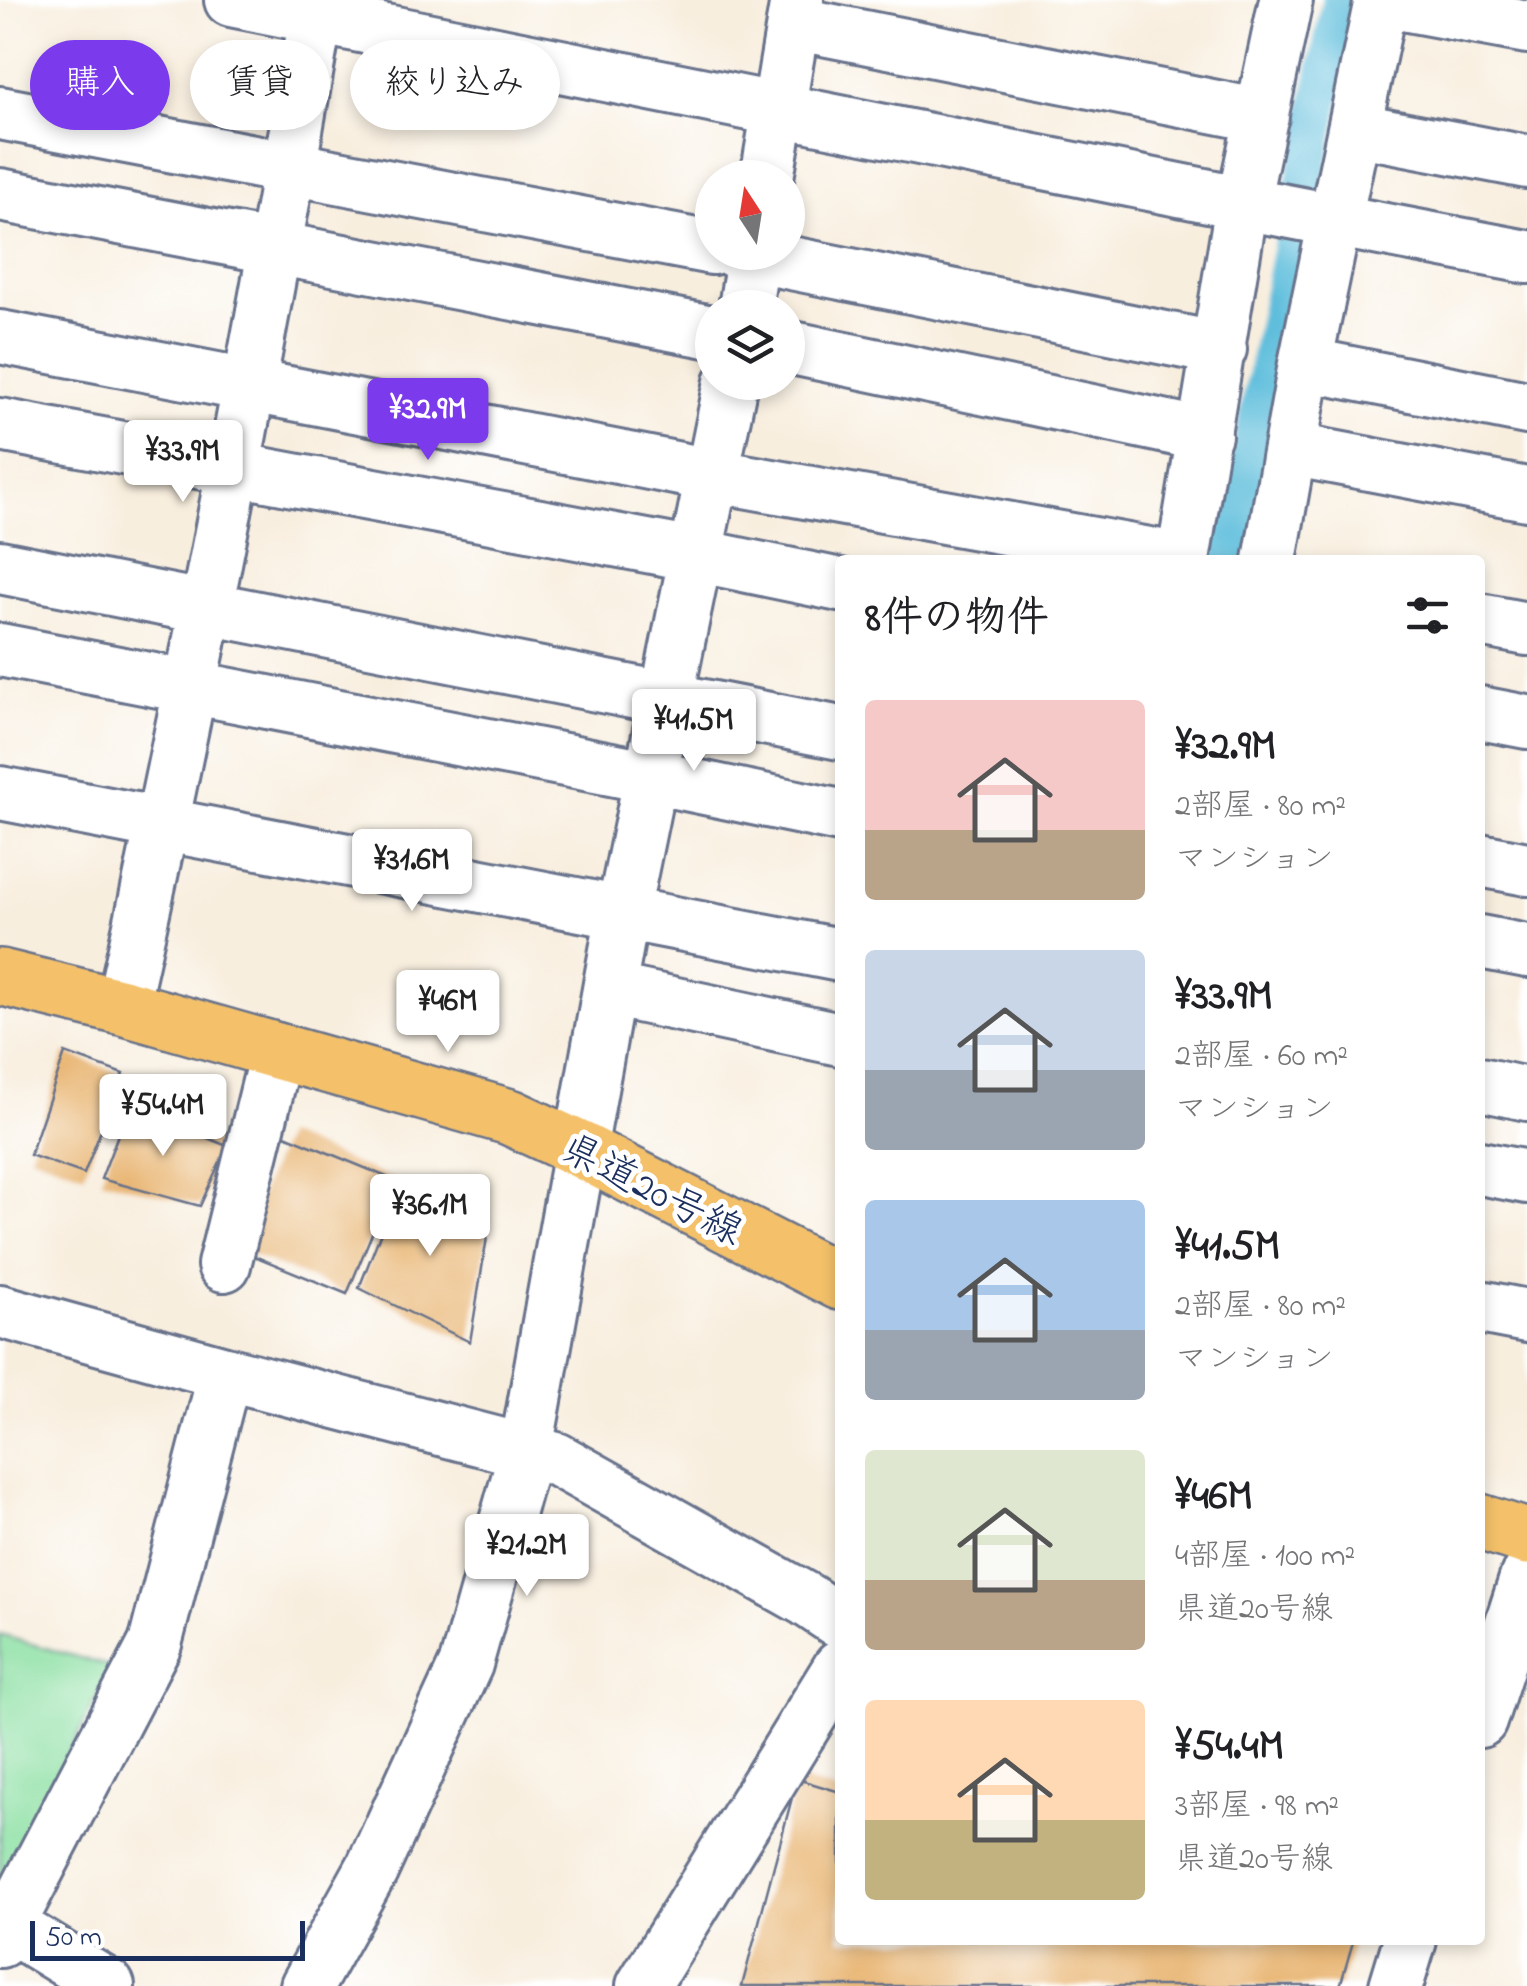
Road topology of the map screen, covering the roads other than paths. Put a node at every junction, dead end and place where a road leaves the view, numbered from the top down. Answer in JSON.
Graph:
{"nodes":[{"id":1,"x":231,"y":0,"type":"edge"},
{"id":2,"x":1286,"y":0,"type":"edge"},
{"id":3,"x":1381,"y":0,"type":"edge"},
{"id":4,"x":795,"y":12,"type":"edge"},
{"id":5,"x":316,"y":16,"type":"junction"},
{"id":6,"x":1527,"y":28,"type":"edge"},
{"id":7,"x":778,"y":110,"type":"junction"},
{"id":8,"x":0,"y":114,"type":"edge"},
{"id":9,"x":1262,"y":116,"type":"junction"},
{"id":10,"x":1354,"y":128,"type":"junction"},
{"id":11,"x":770,"y":160,"type":"edge"},
{"id":12,"x":1527,"y":162,"type":"edge"},
{"id":13,"x":290,"y":168,"type":"junction"},
{"id":14,"x":0,"y":195,"type":"edge"},
{"id":15,"x":1244,"y":204,"type":"junction"},
{"id":16,"x":1335,"y":220,"type":"junction"},
{"id":17,"x":695,"y":244,"type":"edge"},
{"id":18,"x":275,"y":247,"type":"junction"},
{"id":19,"x":1527,"y":257,"type":"edge"},
{"id":20,"x":805,"y":265,"type":"edge"},
{"id":21,"x":695,"y":329,"type":"edge"},
{"id":22,"x":0,"y":338,"type":"edge"},
{"id":23,"x":1220,"y":349,"type":"junction"},
{"id":24,"x":805,"y":352,"type":"edge"},
{"id":25,"x":1305,"y":364,"type":"junction"},
{"id":26,"x":249,"y":385,"type":"junction"},
{"id":27,"x":726,"y":400,"type":"edge"},
{"id":28,"x":1527,"y":408,"type":"edge"},
{"id":29,"x":0,"y":425,"type":"edge"},
{"id":30,"x":1205,"y":434,"type":"junction"},
{"id":31,"x":1290,"y":449,"type":"junction"},
{"id":32,"x":232,"y":468,"type":"junction"},
{"id":33,"x":711,"y":475,"type":"junction"},
{"id":34,"x":1527,"y":494,"type":"edge"},
{"id":35,"x":695,"y":555,"type":"junction"},
{"id":36,"x":1155,"y":555,"type":"edge"},
{"id":37,"x":1184,"y":555,"type":"edge"},
{"id":38,"x":1271,"y":555,"type":"edge"},
{"id":39,"x":0,"y":568,"type":"edge"},
{"id":40,"x":835,"y":584,"type":"edge"},
{"id":41,"x":206,"y":606,"type":"junction"},
{"id":42,"x":1485,"y":621,"type":"edge"},
{"id":43,"x":1527,"y":629,"type":"edge"},
{"id":44,"x":0,"y":650,"type":"edge"},
{"id":45,"x":190,"y":686,"type":"junction"},
{"id":46,"x":667,"y":697,"type":"junction"},
{"id":47,"x":1485,"y":714,"type":"edge"},
{"id":48,"x":1527,"y":722,"type":"edge"},
{"id":49,"x":835,"y":732,"type":"edge"},
{"id":50,"x":652,"y":777,"type":"junction"},
{"id":51,"x":0,"y":792,"type":"edge"},
{"id":52,"x":835,"y":815,"type":"edge"},
{"id":53,"x":163,"y":826,"type":"junction"},
{"id":54,"x":1485,"y":861,"type":"edge"},
{"id":55,"x":1527,"y":869,"type":"edge"},
{"id":56,"x":623,"y":912,"type":"junction"},
{"id":57,"x":1485,"y":943,"type":"edge"},
{"id":58,"x":1527,"y":951,"type":"edge"},
{"id":59,"x":835,"y":954,"type":"edge"},
{"id":60,"x":0,"y":976,"type":"edge"},
{"id":61,"x":610,"y":990,"type":"junction"},
{"id":62,"x":122,"y":1007,"type":"junction"},
{"id":63,"x":835,"y":1038,"type":"edge"},
{"id":64,"x":278,"y":1050,"type":"junction"},
{"id":65,"x":1485,"y":1085,"type":"edge"},
{"id":66,"x":1527,"y":1094,"type":"edge"},
{"id":67,"x":580,"y":1150,"type":"junction"},
{"id":68,"x":1485,"y":1169,"type":"edge"},
{"id":69,"x":1527,"y":1177,"type":"edge"},
{"id":70,"x":224,"y":1265,"type":"dead end"},
{"id":71,"x":835,"y":1279,"type":"edge"},
{"id":72,"x":1485,"y":1308,"type":"edge"},
{"id":73,"x":0,"y":1311,"type":"edge"},
{"id":74,"x":1527,"y":1316,"type":"edge"},
{"id":75,"x":225,"y":1373,"type":"junction"},
{"id":76,"x":526,"y":1450,"type":"junction"},
{"id":77,"x":1485,"y":1524,"type":"edge"},
{"id":78,"x":1527,"y":1537,"type":"edge"},
{"id":79,"x":1527,"y":1576,"type":"edge"},
{"id":80,"x":835,"y":1619,"type":"edge"},
{"id":81,"x":835,"y":1675,"type":"edge"},
{"id":82,"x":1485,"y":1706,"type":"edge"},
{"id":83,"x":5,"y":1934,"type":"edge"},
{"id":84,"x":1408,"y":1945,"type":"edge"},
{"id":85,"x":108,"y":1986,"type":"edge"},
{"id":86,"x":306,"y":1986,"type":"edge"},
{"id":87,"x":642,"y":1986,"type":"edge"},
{"id":88,"x":1396,"y":1986,"type":"edge"}],
"edges":[{"from":1,"to":5,"type":"street"},
{"from":2,"to":9,"type":"street"},
{"from":3,"to":6,"type":"street"},
{"from":3,"to":10,"type":"street"},
{"from":4,"to":7,"type":"street"},
{"from":4,"to":9,"type":"street"},
{"from":5,"to":7,"type":"street"},
{"from":5,"to":13,"type":"street"},
{"from":7,"to":11,"type":"street"},
{"from":7,"to":15,"type":"street"},
{"from":8,"to":13,"type":"street"},
{"from":9,"to":15,"type":"street"},
{"from":10,"to":12,"type":"street"},
{"from":10,"to":16,"type":"street"},
{"from":13,"to":17,"type":"street"},
{"from":13,"to":18,"type":"street"},
{"from":14,"to":18,"type":"street"},
{"from":15,"to":16,"type":"street"},
{"from":15,"to":23,"type":"street"},
{"from":16,"to":19,"type":"street"},
{"from":16,"to":25,"type":"street"},
{"from":18,"to":21,"type":"street"},
{"from":18,"to":26,"type":"street"},
{"from":20,"to":23,"type":"street"},
{"from":22,"to":26,"type":"street"},
{"from":23,"to":30,"type":"street"},
{"from":24,"to":30,"type":"street"},
{"from":25,"to":28,"type":"street"},
{"from":25,"to":31,"type":"street"},
{"from":26,"to":32,"type":"street"},
{"from":26,"to":33,"type":"street"},
{"from":27,"to":33,"type":"street"},
{"from":29,"to":32,"type":"street"},
{"from":30,"to":37,"type":"street"},
{"from":31,"to":34,"type":"street"},
{"from":31,"to":38,"type":"street"},
{"from":32,"to":35,"type":"street"},
{"from":32,"to":41,"type":"street"},
{"from":33,"to":35,"type":"street"},
{"from":33,"to":36,"type":"street"},
{"from":35,"to":40,"type":"street"},
{"from":35,"to":46,"type":"street"},
{"from":39,"to":41,"type":"street"},
{"from":41,"to":45,"type":"street"},
{"from":41,"to":46,"type":"street"},
{"from":42,"to":43,"type":"street"},
{"from":44,"to":45,"type":"street"},
{"from":45,"to":50,"type":"street"},
{"from":45,"to":53,"type":"street"},
{"from":46,"to":49,"type":"street"},
{"from":46,"to":50,"type":"street"},
{"from":47,"to":48,"type":"street"},
{"from":50,"to":52,"type":"street"},
{"from":50,"to":56,"type":"street"},
{"from":51,"to":53,"type":"street"},
{"from":53,"to":56,"type":"street"},
{"from":53,"to":62,"type":"street"},
{"from":54,"to":55,"type":"street"},
{"from":56,"to":59,"type":"street"},
{"from":56,"to":61,"type":"street"},
{"from":57,"to":58,"type":"street"},
{"from":60,"to":62,"type":"main road","name":"県道20号線"},
{"from":61,"to":63,"type":"street"},
{"from":61,"to":67,"type":"street"},
{"from":62,"to":64,"type":"main road","name":"県道20号線"},
{"from":64,"to":67,"type":"main road","name":"県道20号線"},
{"from":64,"to":70,"type":"street"},
{"from":65,"to":66,"type":"street"},
{"from":67,"to":71,"type":"main road","name":"県道20号線"},
{"from":67,"to":76,"type":"street"},
{"from":68,"to":69,"type":"street"},
{"from":72,"to":74,"type":"street"},
{"from":73,"to":75,"type":"street"},
{"from":75,"to":76,"type":"street"},
{"from":75,"to":83,"type":"street"},
{"from":76,"to":80,"type":"street"},
{"from":76,"to":86,"type":"street"},
{"from":77,"to":78,"type":"main road"},
{"from":79,"to":82,"type":"street"},
{"from":81,"to":87,"type":"street"},
{"from":83,"to":85,"type":"street"},
{"from":84,"to":88,"type":"street"}]}
